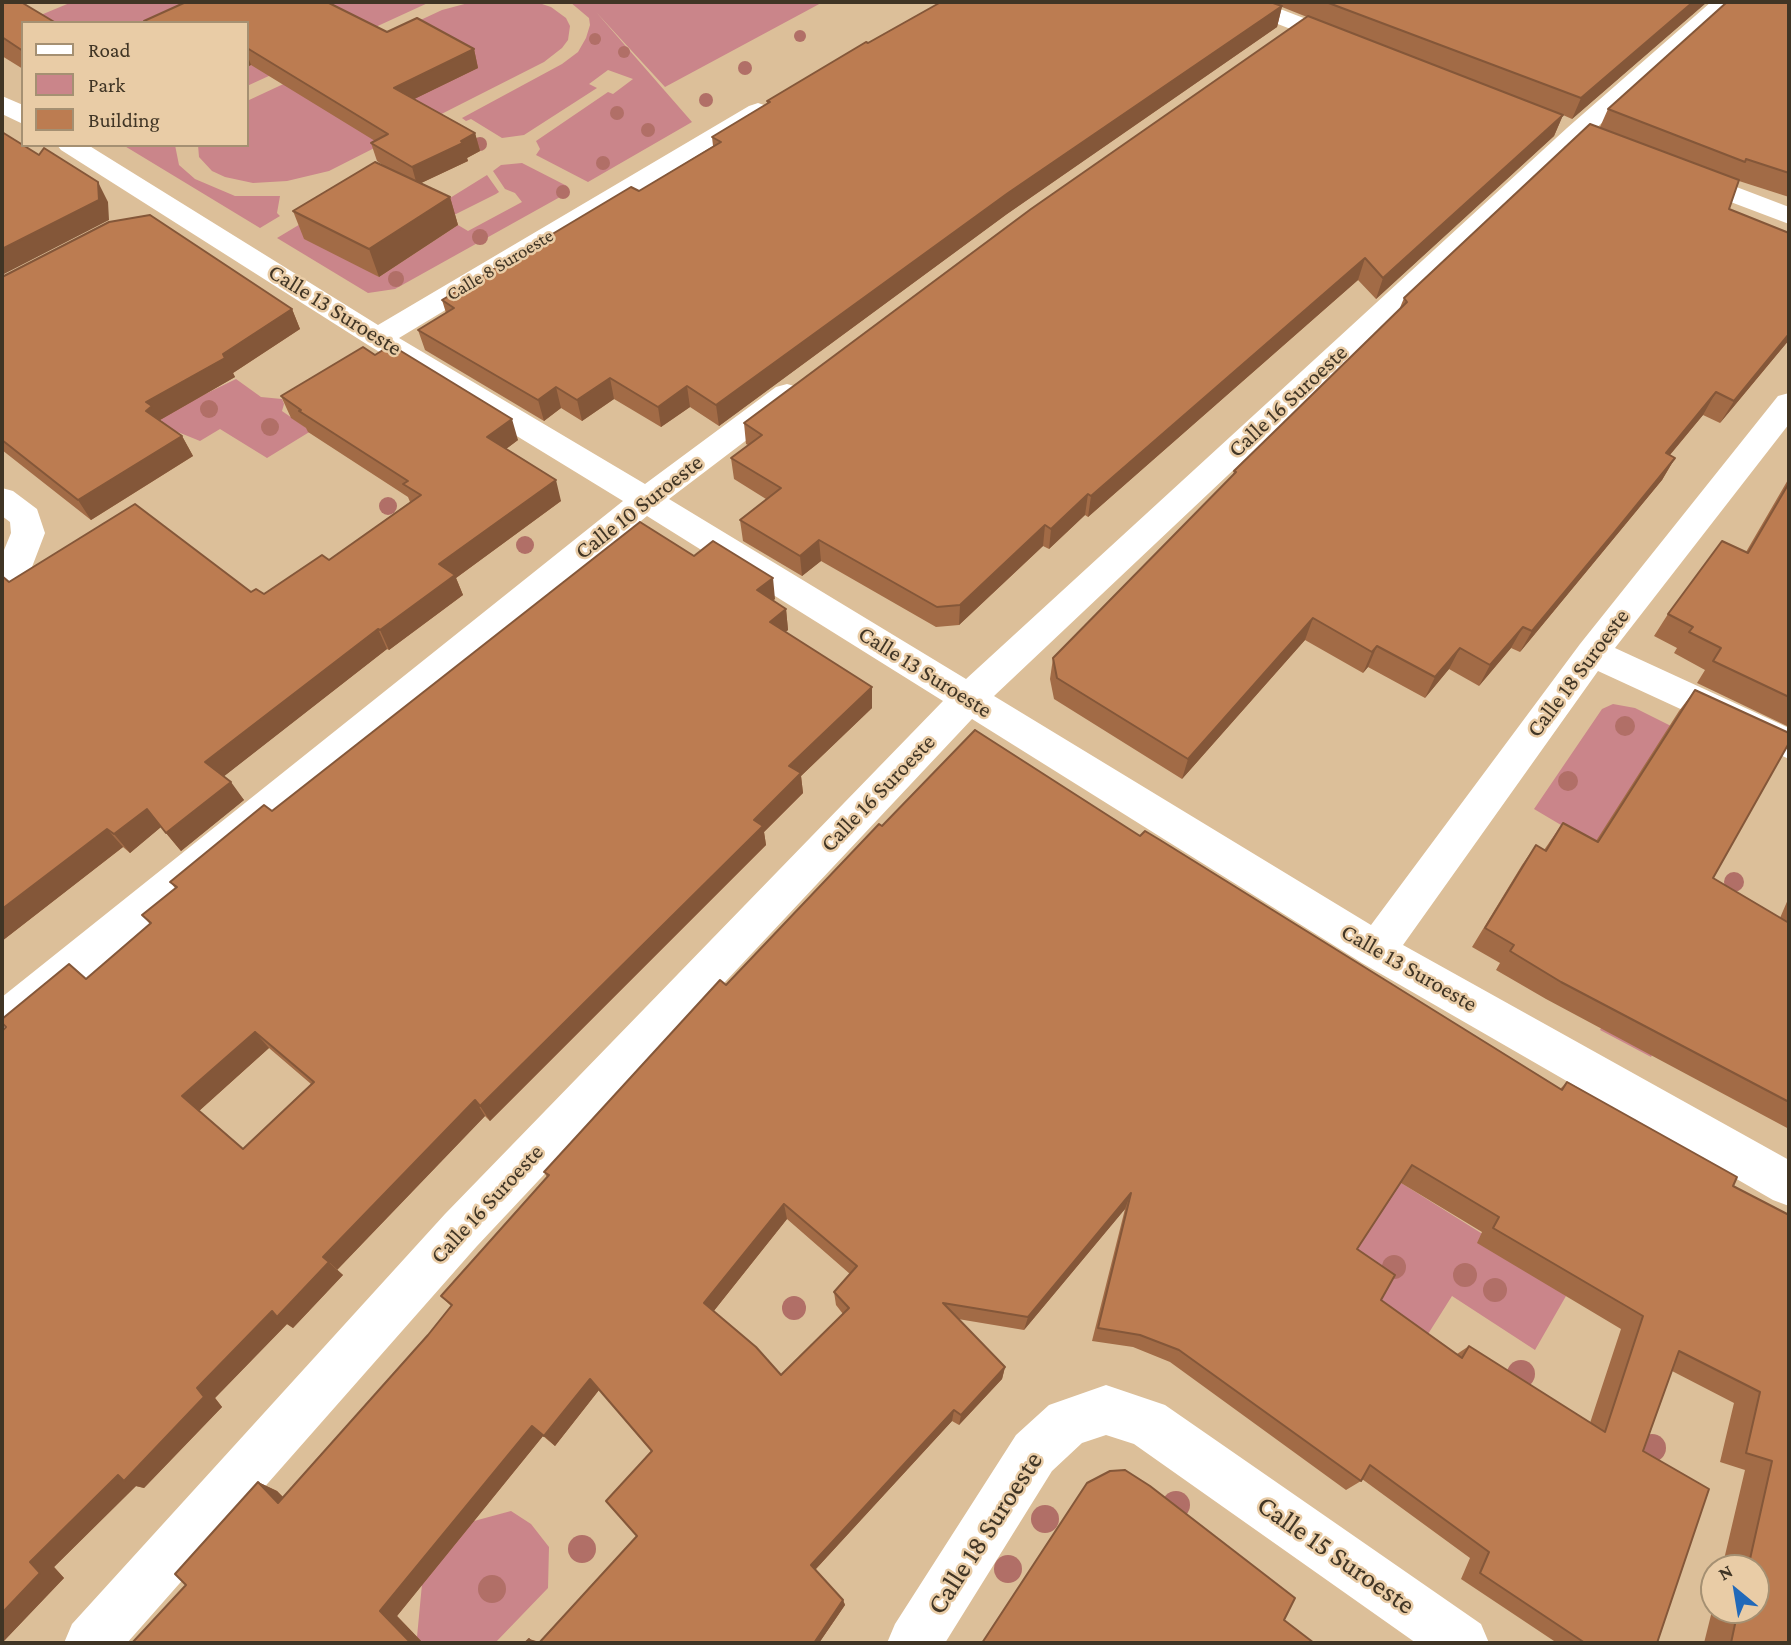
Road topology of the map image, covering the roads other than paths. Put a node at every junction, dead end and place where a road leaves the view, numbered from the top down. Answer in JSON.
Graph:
{"nodes":[{"id":1,"x":1242,"y":2,"type":"edge"},
{"id":2,"x":1725,"y":2,"type":"edge"},
{"id":3,"x":1301,"y":25,"type":"junction"},
{"id":4,"x":1267,"y":48,"type":"edge"},
{"id":5,"x":1363,"y":49,"type":"edge"},
{"id":6,"x":782,"y":97,"type":"edge"},
{"id":7,"x":2,"y":104,"type":"edge"},
{"id":8,"x":21,"y":115,"type":"edge"},
{"id":9,"x":73,"y":147,"type":"edge"},
{"id":10,"x":1664,"y":167,"type":"edge"},
{"id":11,"x":1789,"y":216,"type":"edge"},
{"id":12,"x":378,"y":338,"type":"junction"},
{"id":13,"x":810,"y":377,"type":"edge"},
{"id":14,"x":1782,"y":423,"type":"edge"},
{"id":15,"x":2,"y":499,"type":"edge"},
{"id":16,"x":646,"y":500,"type":"junction"},
{"id":17,"x":2,"y":575,"type":"edge"},
{"id":18,"x":1592,"y":653,"type":"junction"},
{"id":19,"x":968,"y":699,"type":"junction"},
{"id":20,"x":1789,"y":744,"type":"edge"},
{"id":21,"x":1376,"y":950,"type":"junction"},
{"id":22,"x":2,"y":1022,"type":"edge"},
{"id":23,"x":1789,"y":1184,"type":"edge"},
{"id":24,"x":1211,"y":1468,"type":"joint"},
{"id":25,"x":91,"y":1643,"type":"edge"},
{"id":26,"x":914,"y":1643,"type":"edge"},
{"id":27,"x":1462,"y":1643,"type":"edge"}],
"edges":[{"from":1,"to":3,"type":"street"},
{"from":2,"to":19,"type":"street","name":"Calle 16 Suroeste"},
{"from":3,"to":4,"type":"street"},
{"from":3,"to":5,"type":"street"},
{"from":6,"to":12,"type":"street","name":"Calle 8 Suroeste"},
{"from":7,"to":8,"type":"street"},
{"from":9,"to":12,"type":"street","name":"Calle 13 Suroeste"},
{"from":10,"to":11,"type":"street"},
{"from":12,"to":16,"type":"street","name":"Calle 13 Suroeste"},
{"from":13,"to":16,"type":"street","name":"Calle 10 Suroeste"},
{"from":14,"to":18,"type":"street","name":"Calle 18 Suroeste"},
{"from":15,"to":17,"type":"street"},
{"from":16,"to":19,"type":"street","name":"Calle 13 Suroeste"},
{"from":16,"to":22,"type":"street","name":"Calle 10 Suroeste"},
{"from":18,"to":20,"type":"street"},
{"from":18,"to":21,"type":"street","name":"Calle 18 Suroeste"},
{"from":19,"to":21,"type":"street","name":"Calle 13 Suroeste"},
{"from":19,"to":25,"type":"street","name":"Calle 16 Suroeste"},
{"from":21,"to":23,"type":"street","name":"Calle 13 Suroeste"},
{"from":24,"to":26,"type":"street","name":"Calle 18 Suroeste"},
{"from":24,"to":27,"type":"street","name":"Calle 15 Suroeste"}]}
